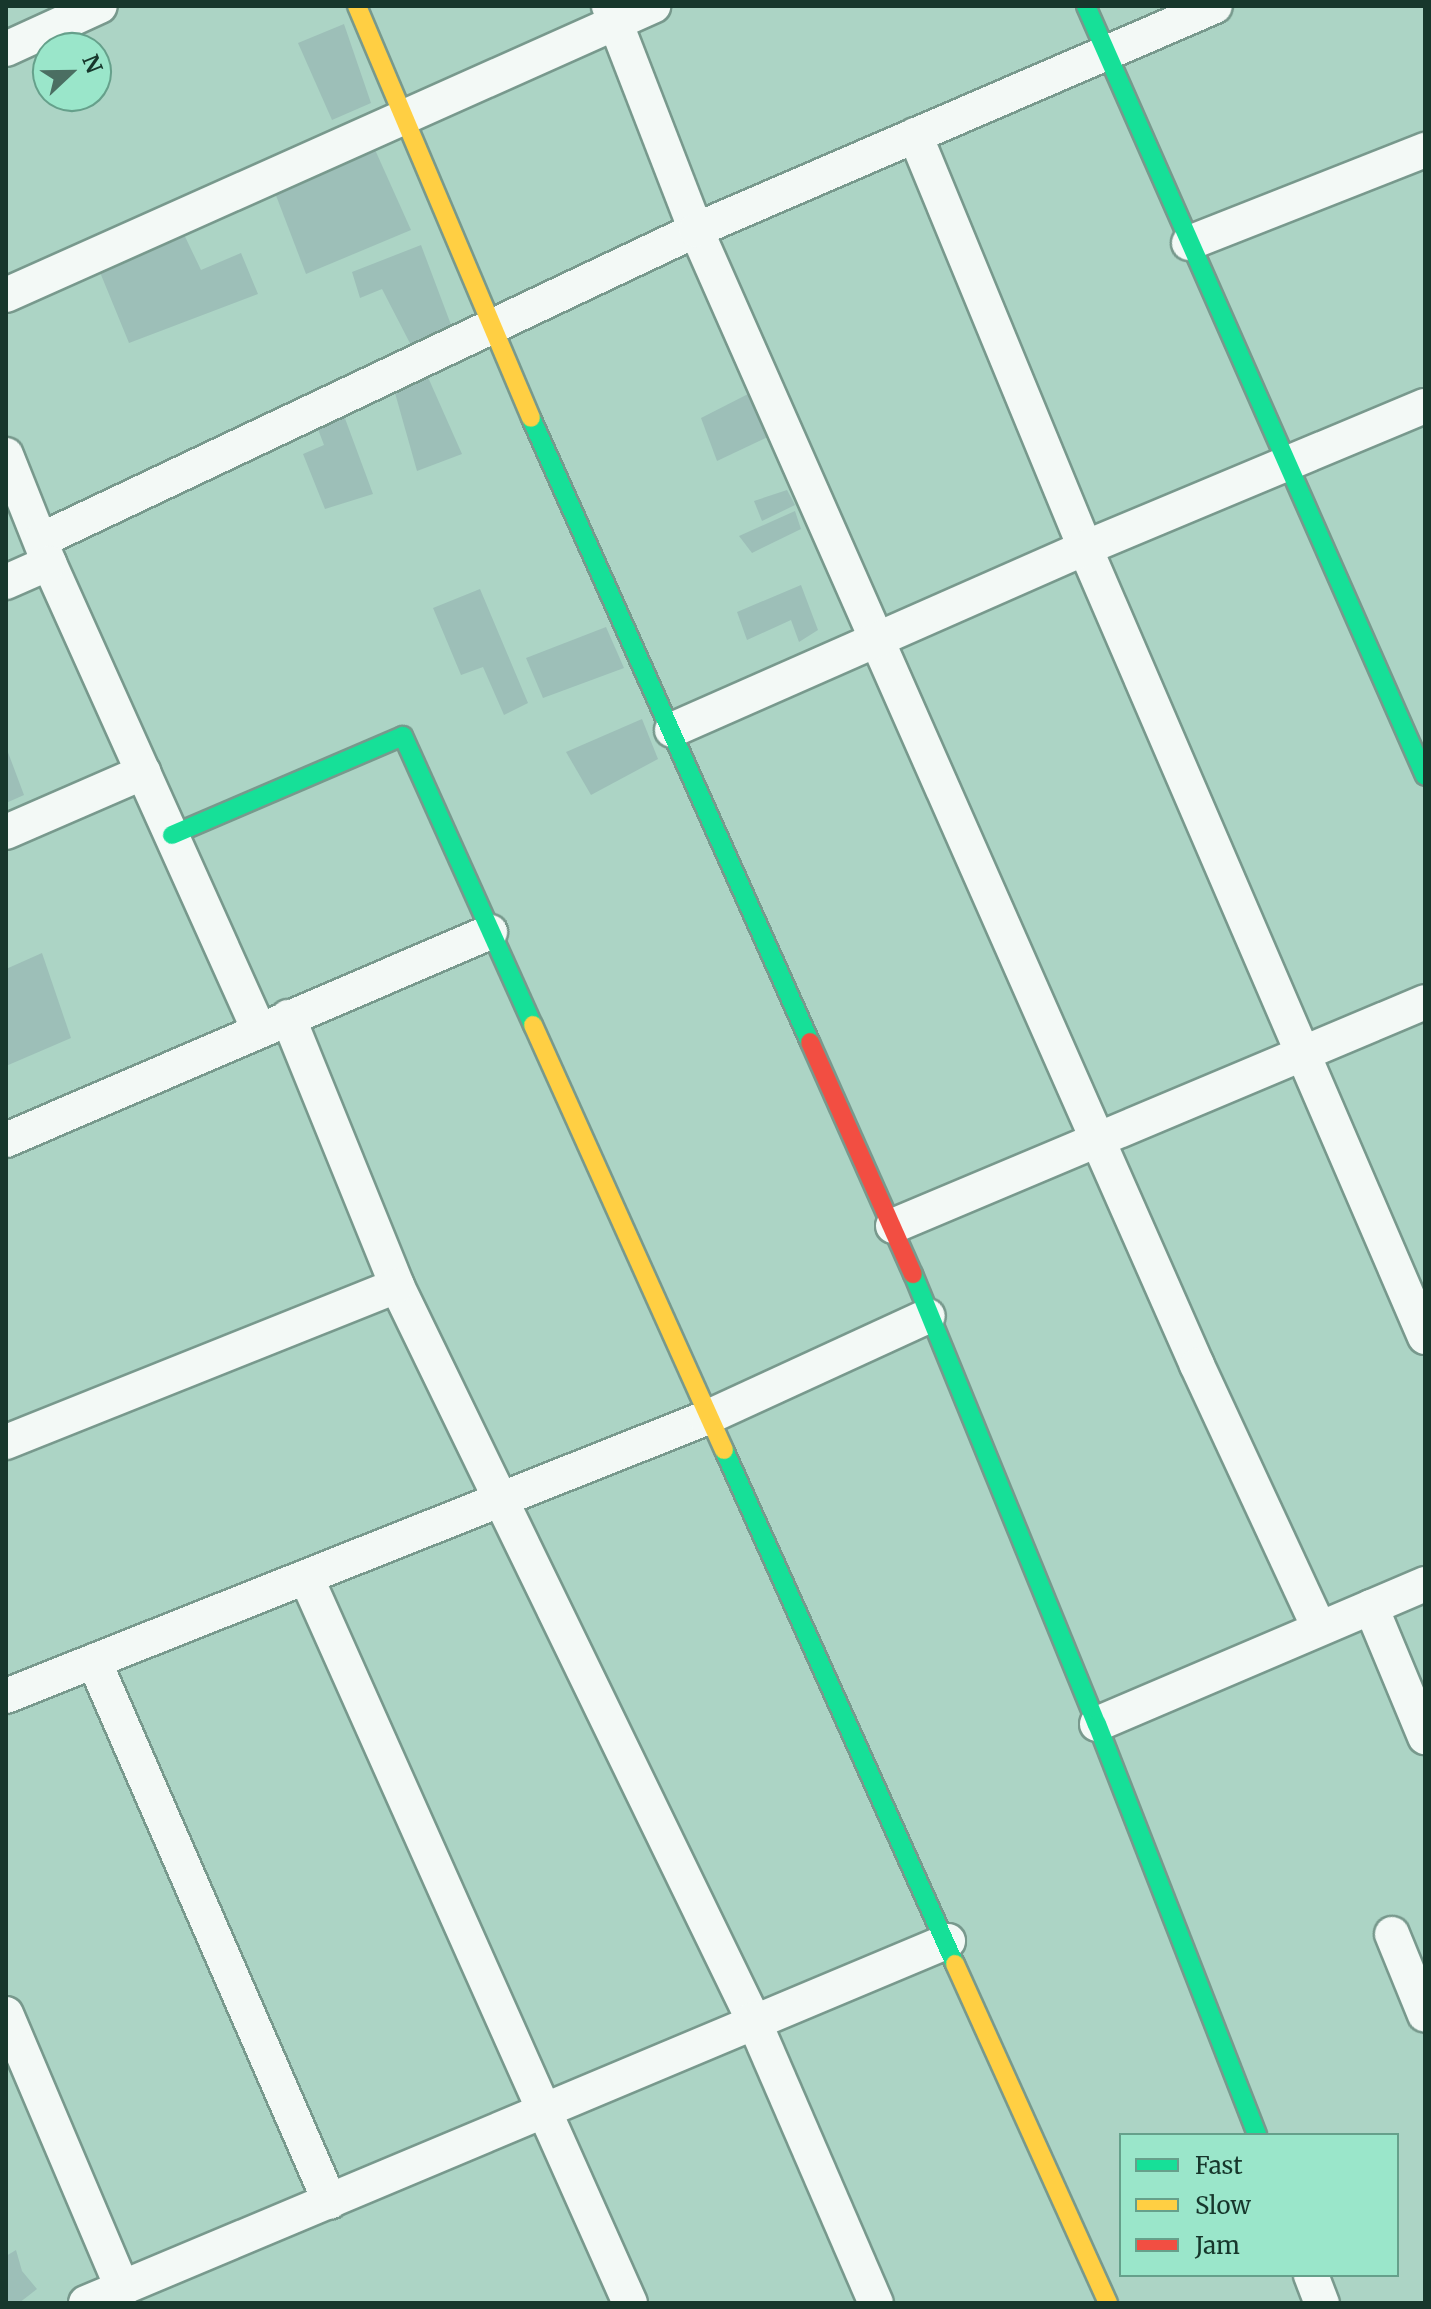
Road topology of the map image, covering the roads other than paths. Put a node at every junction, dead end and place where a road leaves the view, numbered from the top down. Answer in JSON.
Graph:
{"nodes":[{"id":1,"x":100,"y":6,"type":"edge"},
{"id":2,"x":357,"y":6,"type":"edge"},
{"id":3,"x":653,"y":6,"type":"edge"},
{"id":4,"x":1086,"y":6,"type":"edge"},
{"id":5,"x":1215,"y":6,"type":"edge"},
{"id":6,"x":612,"y":14,"type":"edge"},
{"id":7,"x":6,"y":49,"type":"edge"},
{"id":8,"x":1106,"y":52,"type":"junction"},
{"id":9,"x":402,"y":115,"type":"junction"},
{"id":10,"x":915,"y":135,"type":"junction"},
{"id":11,"x":1425,"y":150,"type":"edge"},
{"id":12,"x":696,"y":230,"type":"junction"},
{"id":13,"x":1189,"y":243,"type":"junction"},
{"id":14,"x":6,"y":295,"type":"edge"},
{"id":15,"x":491,"y":328,"type":"junction"},
{"id":16,"x":1425,"y":406,"type":"edge"},
{"id":17,"x":6,"y":455,"type":"edge"},
{"id":18,"x":1288,"y":462,"type":"junction"},
{"id":19,"x":1085,"y":548,"type":"junction"},
{"id":20,"x":45,"y":552,"type":"junction"},
{"id":21,"x":6,"y":582,"type":"edge"},
{"id":22,"x":880,"y":637,"type":"junction"},
{"id":23,"x":672,"y":730,"type":"junction"},
{"id":24,"x":144,"y":772,"type":"junction"},
{"id":25,"x":1425,"y":776,"type":"edge"},
{"id":26,"x":6,"y":832,"type":"edge"},
{"id":27,"x":172,"y":835,"type":"junction"},
{"id":28,"x":490,"y":932,"type":"junction"},
{"id":29,"x":1425,"y":1002,"type":"edge"},
{"id":30,"x":274,"y":1024,"type":"junction"},
{"id":31,"x":1300,"y":1056,"type":"junction"},
{"id":32,"x":1097,"y":1137,"type":"junction"},
{"id":33,"x":6,"y":1140,"type":"edge"},
{"id":34,"x":893,"y":1226,"type":"junction"},
{"id":35,"x":397,"y":1286,"type":"junction"},
{"id":36,"x":928,"y":1316,"type":"junction"},
{"id":37,"x":1425,"y":1337,"type":"edge"},
{"id":38,"x":706,"y":1418,"type":"junction"},
{"id":39,"x":6,"y":1442,"type":"edge"},
{"id":40,"x":498,"y":1501,"type":"junction"},
{"id":41,"x":306,"y":1577,"type":"junction"},
{"id":42,"x":1425,"y":1584,"type":"edge"},
{"id":43,"x":1371,"y":1607,"type":"junction"},
{"id":44,"x":1319,"y":1628,"type":"junction"},
{"id":45,"x":94,"y":1661,"type":"junction"},
{"id":46,"x":6,"y":1696,"type":"edge"},
{"id":47,"x":1097,"y":1724,"type":"junction"},
{"id":48,"x":1425,"y":1737,"type":"edge"},
{"id":49,"x":1392,"y":1934,"type":"dead end"},
{"id":50,"x":948,"y":1941,"type":"junction"},
{"id":51,"x":6,"y":2014,"type":"edge"},
{"id":52,"x":1425,"y":2015,"type":"edge"},
{"id":53,"x":753,"y":2019,"type":"junction"},
{"id":54,"x":546,"y":2111,"type":"junction"},
{"id":55,"x":1256,"y":2133,"type":"edge"},
{"id":56,"x":330,"y":2202,"type":"junction"},
{"id":57,"x":1312,"y":2277,"type":"edge"},
{"id":58,"x":123,"y":2289,"type":"junction"},
{"id":59,"x":86,"y":2303,"type":"edge"},
{"id":60,"x":630,"y":2303,"type":"edge"},
{"id":61,"x":876,"y":2303,"type":"edge"},
{"id":62,"x":1108,"y":2303,"type":"edge"},
{"id":63,"x":1322,"y":2303,"type":"edge"}],
"edges":[{"from":1,"to":7,"type":"street"},
{"from":2,"to":9,"type":"street"},
{"from":3,"to":6,"type":"street"},
{"from":4,"to":8,"type":"street"},
{"from":5,"to":8,"type":"street"},
{"from":6,"to":9,"type":"street"},
{"from":6,"to":12,"type":"street"},
{"from":8,"to":10,"type":"street"},
{"from":8,"to":13,"type":"street"},
{"from":9,"to":14,"type":"street"},
{"from":9,"to":15,"type":"street"},
{"from":10,"to":12,"type":"street"},
{"from":10,"to":19,"type":"street"},
{"from":11,"to":13,"type":"street"},
{"from":12,"to":15,"type":"street"},
{"from":12,"to":22,"type":"street"},
{"from":13,"to":18,"type":"street"},
{"from":15,"to":20,"type":"street"},
{"from":15,"to":23,"type":"street"},
{"from":16,"to":18,"type":"street"},
{"from":17,"to":20,"type":"street"},
{"from":18,"to":19,"type":"street"},
{"from":18,"to":25,"type":"street"},
{"from":19,"to":22,"type":"street"},
{"from":19,"to":31,"type":"street"},
{"from":20,"to":21,"type":"street"},
{"from":20,"to":24,"type":"street"},
{"from":22,"to":23,"type":"street"},
{"from":22,"to":32,"type":"street"},
{"from":23,"to":34,"type":"street"},
{"from":24,"to":26,"type":"street"},
{"from":24,"to":27,"type":"street"},
{"from":27,"to":28,"type":"street"},
{"from":27,"to":30,"type":"street"},
{"from":28,"to":30,"type":"street"},
{"from":28,"to":38,"type":"street"},
{"from":29,"to":31,"type":"street"},
{"from":30,"to":33,"type":"street"},
{"from":30,"to":35,"type":"street"},
{"from":31,"to":32,"type":"street"},
{"from":31,"to":37,"type":"street"},
{"from":32,"to":34,"type":"street"},
{"from":32,"to":44,"type":"street"},
{"from":34,"to":36,"type":"street"},
{"from":35,"to":39,"type":"street"},
{"from":35,"to":40,"type":"street"},
{"from":36,"to":38,"type":"street"},
{"from":36,"to":47,"type":"street"},
{"from":38,"to":40,"type":"street"},
{"from":38,"to":50,"type":"street"},
{"from":40,"to":41,"type":"street"},
{"from":40,"to":53,"type":"street"},
{"from":41,"to":45,"type":"street"},
{"from":41,"to":54,"type":"street"},
{"from":42,"to":43,"type":"street"},
{"from":43,"to":44,"type":"street"},
{"from":43,"to":48,"type":"street"},
{"from":44,"to":47,"type":"street"},
{"from":45,"to":46,"type":"street"},
{"from":45,"to":56,"type":"street"},
{"from":47,"to":55,"type":"street"},
{"from":49,"to":52,"type":"street"},
{"from":50,"to":53,"type":"street"},
{"from":50,"to":62,"type":"street"},
{"from":51,"to":58,"type":"street"},
{"from":53,"to":54,"type":"street"},
{"from":53,"to":61,"type":"street"},
{"from":54,"to":56,"type":"street"},
{"from":54,"to":60,"type":"street"},
{"from":56,"to":58,"type":"street"},
{"from":57,"to":63,"type":"street"},
{"from":58,"to":59,"type":"street"}]}
